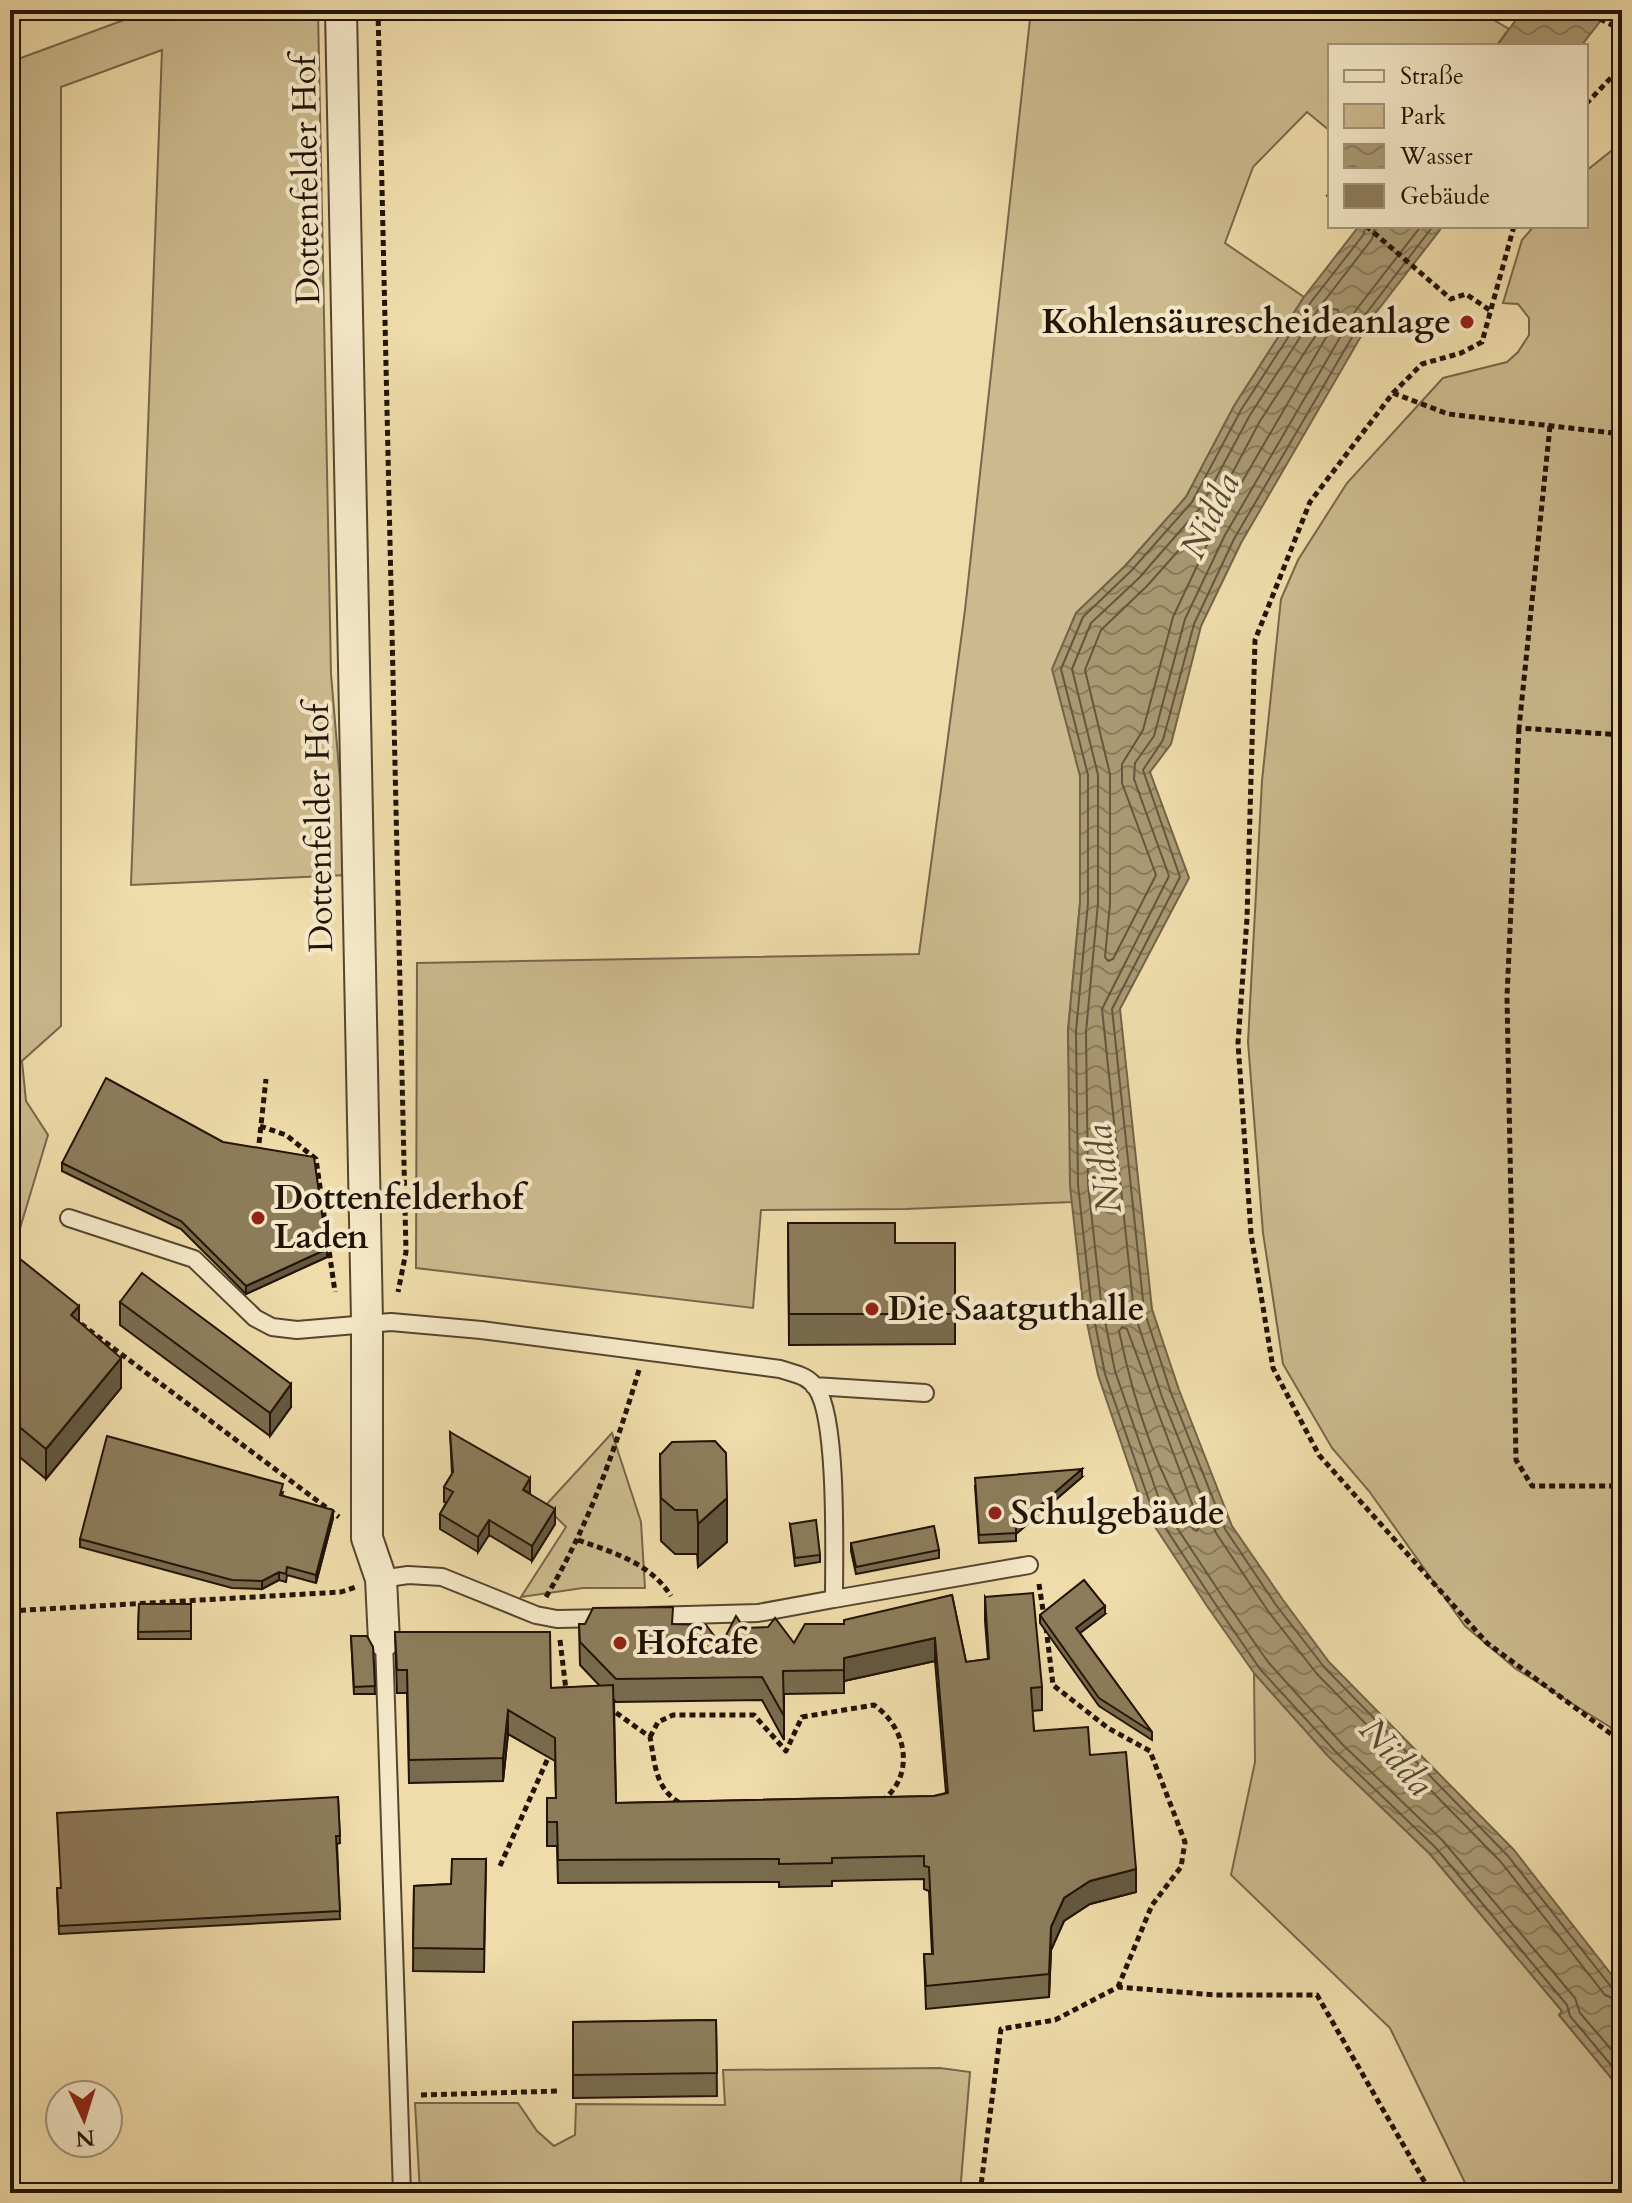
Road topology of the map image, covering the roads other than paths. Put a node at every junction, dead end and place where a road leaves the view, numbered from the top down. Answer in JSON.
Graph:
{"nodes":[{"id":1,"x":341,"y":10,"type":"edge"},
{"id":2,"x":69,"y":1218,"type":"dead end"},
{"id":3,"x":379,"y":1321,"type":"junction"},
{"id":4,"x":814,"y":1386,"type":"junction"},
{"id":5,"x":925,"y":1393,"type":"dead end"},
{"id":6,"x":1029,"y":1565,"type":"road end"},
{"id":7,"x":381,"y":1579,"type":"junction"},
{"id":8,"x":834,"y":1599,"type":"junction"},
{"id":9,"x":384,"y":1641,"type":"joint"},
{"id":10,"x":402,"y":2193,"type":"edge"}],
"edges":[{"from":1,"to":3,"type":"street","name":"Dottenfelder Hof"},
{"from":2,"to":3,"type":"lane"},
{"from":3,"to":4,"type":"lane"},
{"from":3,"to":7,"type":"street","name":"Dottenfelder Hof"},
{"from":4,"to":5,"type":"lane"},
{"from":4,"to":8,"type":"lane"},
{"from":6,"to":8,"type":"lane"},
{"from":7,"to":8,"type":"lane"},
{"from":7,"to":9,"type":"street","name":"Dottenfelder Hof"},
{"from":9,"to":10,"type":"lane"}]}
